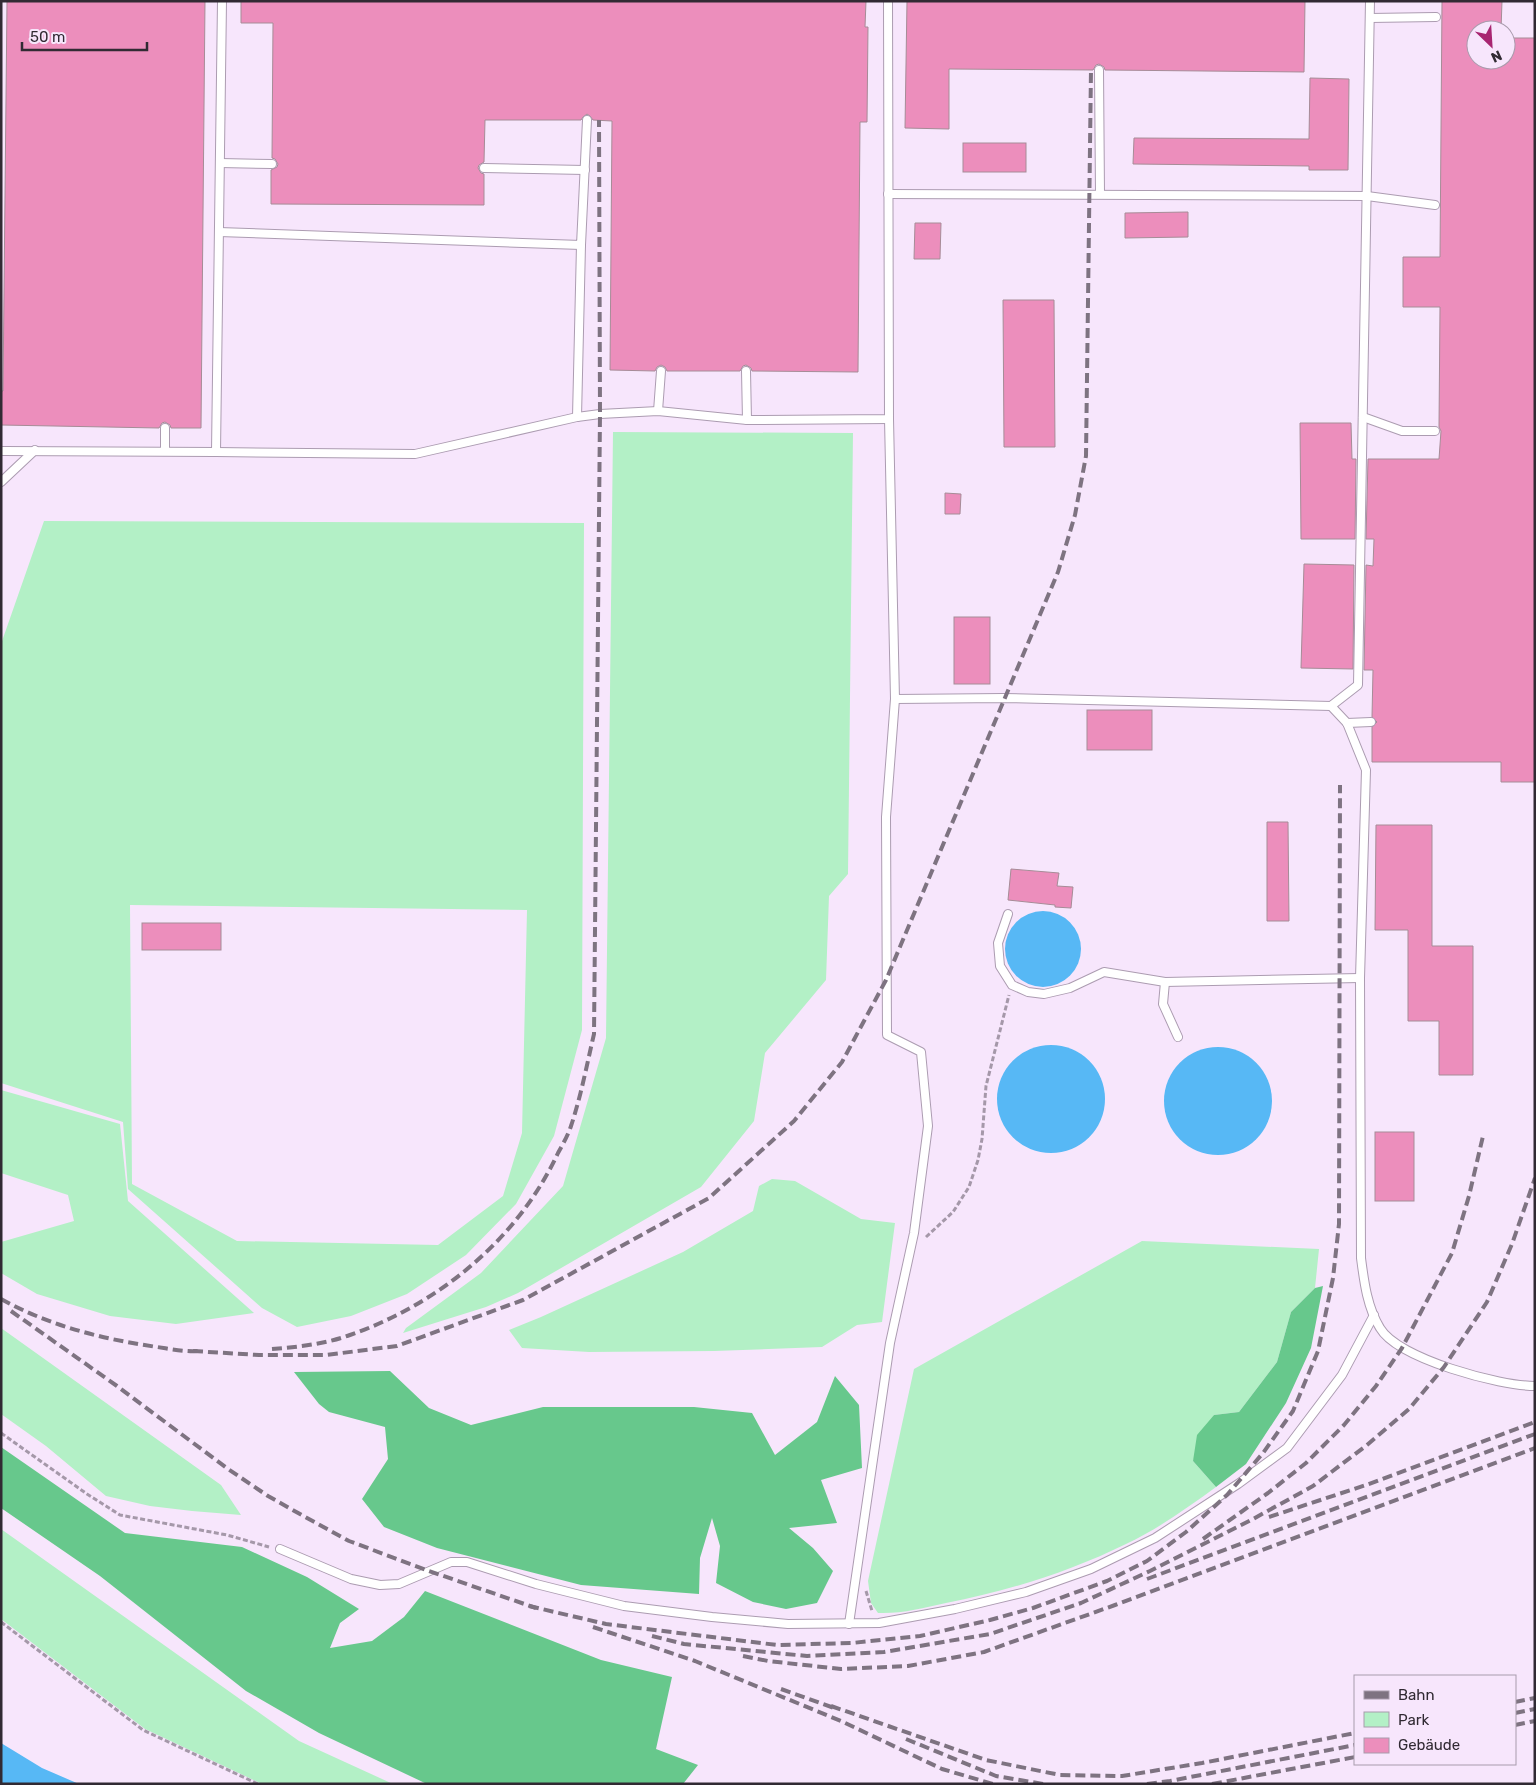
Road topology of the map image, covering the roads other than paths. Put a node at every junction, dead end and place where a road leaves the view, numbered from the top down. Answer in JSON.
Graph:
{"nodes":[{"id":1,"x":222,"y":1,"type":"edge"},
{"id":2,"x":888,"y":1,"type":"edge"},
{"id":3,"x":1370,"y":1,"type":"edge"},
{"id":4,"x":1436,"y":17,"type":"dead end"},
{"id":5,"x":1370,"y":18,"type":"junction"},
{"id":6,"x":1099,"y":70,"type":"dead end"},
{"id":7,"x":587,"y":120,"type":"dead end"},
{"id":8,"x":220,"y":163,"type":"junction"},
{"id":9,"x":272,"y":164,"type":"dead end"},
{"id":10,"x":484,"y":168,"type":"dead end"},
{"id":11,"x":586,"y":170,"type":"junction"},
{"id":12,"x":888,"y":194,"type":"junction"},
{"id":13,"x":1100,"y":194,"type":"junction"},
{"id":14,"x":1366,"y":196,"type":"junction"},
{"id":15,"x":1435,"y":205,"type":"dead end"},
{"id":16,"x":219,"y":232,"type":"junction"},
{"id":17,"x":580,"y":244,"type":"junction"},
{"id":18,"x":660,"y":371,"type":"dead end"},
{"id":19,"x":746,"y":371,"type":"dead end"},
{"id":20,"x":658,"y":412,"type":"junction"},
{"id":21,"x":577,"y":417,"type":"junction"},
{"id":22,"x":1363,"y":417,"type":"junction"},
{"id":23,"x":889,"y":419,"type":"junction"},
{"id":24,"x":747,"y":420,"type":"junction"},
{"id":25,"x":165,"y":428,"type":"dead end"},
{"id":26,"x":1434,"y":431,"type":"dead end"},
{"id":27,"x":35,"y":450,"type":"junction"},
{"id":28,"x":3,"y":451,"type":"dead end"},
{"id":29,"x":165,"y":451,"type":"junction"},
{"id":30,"x":216,"y":452,"type":"junction"},
{"id":31,"x":1,"y":482,"type":"edge"},
{"id":32,"x":895,"y":699,"type":"junction"},
{"id":33,"x":1331,"y":706,"type":"junction"},
{"id":34,"x":1371,"y":722,"type":"dead end"},
{"id":35,"x":1346,"y":723,"type":"junction"},
{"id":36,"x":1008,"y":914,"type":"dead end"},
{"id":37,"x":1360,"y":978,"type":"junction"},
{"id":38,"x":1165,"y":982,"type":"junction"},
{"id":39,"x":1178,"y":1037,"type":"dead end"},
{"id":40,"x":1374,"y":1315,"type":"junction"},
{"id":41,"x":1535,"y":1386,"type":"edge"},
{"id":42,"x":280,"y":1549,"type":"road end"},
{"id":43,"x":849,"y":1624,"type":"junction"}],
"edges":[{"from":1,"to":8,"type":"lane"},
{"from":2,"to":12,"type":"lane"},
{"from":3,"to":5,"type":"lane"},
{"from":4,"to":5,"type":"lane"},
{"from":5,"to":14,"type":"lane"},
{"from":6,"to":13,"type":"lane"},
{"from":7,"to":11,"type":"lane"},
{"from":8,"to":9,"type":"lane"},
{"from":8,"to":16,"type":"lane"},
{"from":10,"to":11,"type":"lane"},
{"from":11,"to":17,"type":"lane"},
{"from":12,"to":13,"type":"lane"},
{"from":12,"to":23,"type":"lane"},
{"from":13,"to":14,"type":"lane"},
{"from":14,"to":15,"type":"lane"},
{"from":14,"to":22,"type":"lane"},
{"from":16,"to":17,"type":"lane"},
{"from":16,"to":30,"type":"lane"},
{"from":17,"to":21,"type":"lane"},
{"from":18,"to":20,"type":"lane"},
{"from":19,"to":24,"type":"lane"},
{"from":20,"to":21,"type":"lane"},
{"from":20,"to":24,"type":"lane"},
{"from":21,"to":30,"type":"lane"},
{"from":22,"to":26,"type":"lane"},
{"from":22,"to":33,"type":"lane"},
{"from":23,"to":24,"type":"lane"},
{"from":23,"to":32,"type":"lane"},
{"from":25,"to":29,"type":"lane"},
{"from":27,"to":28,"type":"lane"},
{"from":27,"to":29,"type":"lane"},
{"from":27,"to":31,"type":"lane"},
{"from":29,"to":30,"type":"lane"},
{"from":32,"to":33,"type":"lane"},
{"from":32,"to":43,"type":"lane"},
{"from":33,"to":35,"type":"lane"},
{"from":34,"to":35,"type":"lane"},
{"from":35,"to":37,"type":"lane"},
{"from":36,"to":38,"type":"lane"},
{"from":37,"to":38,"type":"lane"},
{"from":37,"to":40,"type":"lane"},
{"from":38,"to":39,"type":"lane"},
{"from":40,"to":41,"type":"lane"},
{"from":40,"to":43,"type":"lane"},
{"from":42,"to":43,"type":"lane"}]}
